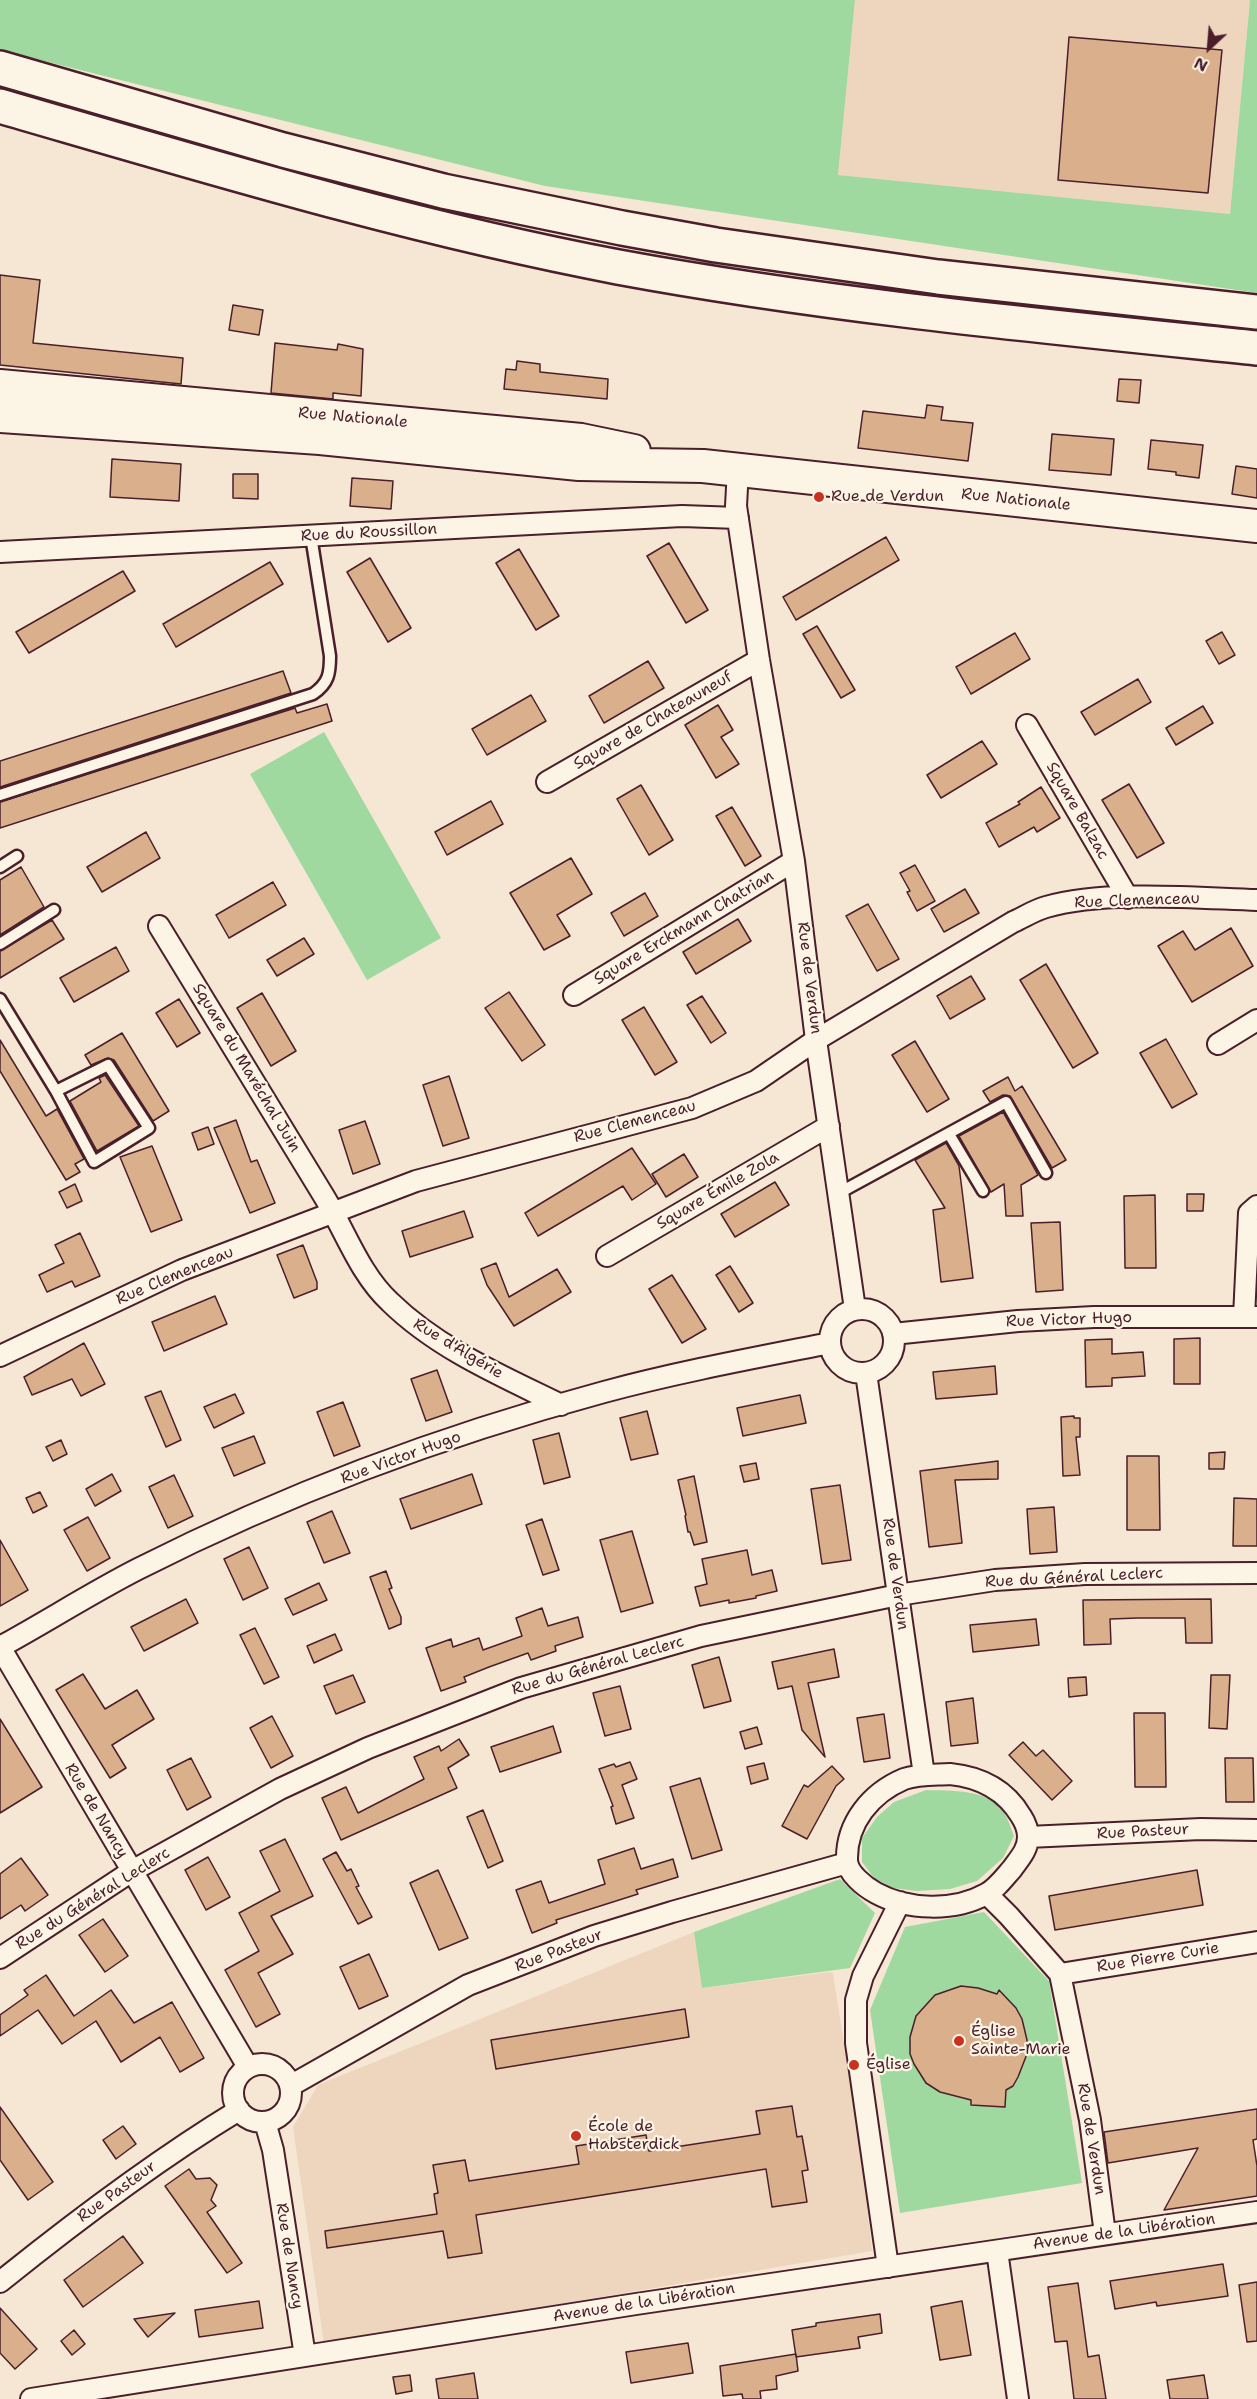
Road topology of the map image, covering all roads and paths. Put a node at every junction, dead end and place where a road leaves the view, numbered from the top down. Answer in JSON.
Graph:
{"nodes":[{"id":1,"x":0,"y":68,"type":"edge"},
{"id":2,"x":0,"y":106,"type":"edge"},
{"id":3,"x":1257,"y":312,"type":"edge"},
{"id":4,"x":1257,"y":348,"type":"edge"},
{"id":5,"x":0,"y":386,"type":"edge"},
{"id":6,"x":0,"y":416,"type":"edge"},
{"id":7,"x":703,"y":466,"type":"junction"},
{"id":8,"x":738,"y":469,"type":"junction"},
{"id":9,"x":738,"y":518,"type":"junction"},
{"id":10,"x":1257,"y":526,"type":"edge"},
{"id":11,"x":311,"y":536,"type":"junction"},
{"id":12,"x":0,"y":552,"type":"edge"},
{"id":13,"x":759,"y":660,"type":"junction"},
{"id":14,"x":1027,"y":725,"type":"dead end"},
{"id":15,"x":547,"y":782,"type":"dead end"},
{"id":16,"x":0,"y":795,"type":"edge"},
{"id":17,"x":17,"y":856,"type":"dead end"},
{"id":18,"x":794,"y":861,"type":"junction"},
{"id":19,"x":0,"y":867,"type":"edge"},
{"id":20,"x":1128,"y":898,"type":"junction"},
{"id":21,"x":1257,"y":900,"type":"edge"},
{"id":22,"x":54,"y":909,"type":"dead end"},
{"id":23,"x":159,"y":926,"type":"dead end"},
{"id":24,"x":0,"y":944,"type":"edge"},
{"id":25,"x":574,"y":995,"type":"dead end"},
{"id":26,"x":0,"y":999,"type":"edge"},
{"id":27,"x":1257,"y":1020,"type":"edge"},
{"id":28,"x":816,"y":1040,"type":"junction"},
{"id":29,"x":1218,"y":1044,"type":"dead end"},
{"id":30,"x":56,"y":1091,"type":"junction"},
{"id":31,"x":829,"y":1126,"type":"junction"},
{"id":32,"x":949,"y":1134,"type":"junction"},
{"id":33,"x":1046,"y":1173,"type":"dead end"},
{"id":34,"x":982,"y":1191,"type":"dead end"},
{"id":35,"x":839,"y":1193,"type":"junction"},
{"id":36,"x":1257,"y":1206,"type":"edge"},
{"id":37,"x":333,"y":1211,"type":"junction"},
{"id":38,"x":607,"y":1256,"type":"dead end"},
{"id":39,"x":855,"y":1309,"type":"junction"},
{"id":40,"x":1251,"y":1317,"type":"edge"},
{"id":41,"x":893,"y":1334,"type":"junction"},
{"id":42,"x":830,"y":1343,"type":"junction"},
{"id":43,"x":0,"y":1356,"type":"edge"},
{"id":44,"x":866,"y":1372,"type":"junction"},
{"id":45,"x":561,"y":1405,"type":"junction"},
{"id":46,"x":1257,"y":1573,"type":"edge"},
{"id":47,"x":898,"y":1595,"type":"junction"},
{"id":48,"x":0,"y":1647,"type":"edge"},
{"id":49,"x":924,"y":1775,"type":"junction"},
{"id":50,"x":1257,"y":1830,"type":"edge"},
{"id":51,"x":1028,"y":1838,"type":"junction"},
{"id":52,"x":847,"y":1863,"type":"junction"},
{"id":53,"x":132,"y":1870,"type":"junction"},
{"id":54,"x":987,"y":1894,"type":"junction"},
{"id":55,"x":900,"y":1902,"type":"junction"},
{"id":56,"x":1257,"y":1942,"type":"edge"},
{"id":57,"x":0,"y":1958,"type":"edge"},
{"id":58,"x":1060,"y":1974,"type":"junction"},
{"id":59,"x":248,"y":2067,"type":"junction"},
{"id":60,"x":290,"y":2086,"type":"junction"},
{"id":61,"x":239,"y":2110,"type":"junction"},
{"id":62,"x":265,"y":2122,"type":"junction"},
{"id":63,"x":1257,"y":2212,"type":"edge"},
{"id":64,"x":1105,"y":2234,"type":"junction"},
{"id":65,"x":996,"y":2251,"type":"junction"},
{"id":66,"x":888,"y":2267,"type":"junction"},
{"id":67,"x":0,"y":2282,"type":"edge"},
{"id":68,"x":305,"y":2356,"type":"junction"},
{"id":69,"x":31,"y":2399,"type":"edge"},
{"id":70,"x":1018,"y":2399,"type":"edge"}],
"edges":[{"from":1,"to":3,"type":"highway"},
{"from":2,"to":4,"type":"highway"},
{"from":5,"to":7,"type":"main road","name":"Rue Nationale"},
{"from":6,"to":7,"type":"main road","name":"Rue Nationale"},
{"from":7,"to":8,"type":"main road","name":"Rue Nationale"},
{"from":8,"to":9,"type":"street","name":"Rue de Verdun"},
{"from":8,"to":10,"type":"main road","name":"Rue Nationale"},
{"from":9,"to":11,"type":"street","name":"Rue du Roussillon"},
{"from":9,"to":13,"type":"street","name":"Rue de Verdun"},
{"from":11,"to":12,"type":"street","name":"Rue du Roussillon"},
{"from":11,"to":16,"type":"lane"},
{"from":13,"to":15,"type":"street","name":"Square de Chateauneuf"},
{"from":13,"to":18,"type":"street","name":"Rue de Verdun"},
{"from":14,"to":20,"type":"street","name":"Square Balzac"},
{"from":17,"to":19,"type":"lane"},
{"from":18,"to":25,"type":"street","name":"Square Erckmann Chatrian"},
{"from":18,"to":28,"type":"street","name":"Rue de Verdun"},
{"from":20,"to":21,"type":"street","name":"Rue Clemenceau"},
{"from":20,"to":28,"type":"street","name":"Rue Clemenceau"},
{"from":22,"to":24,"type":"lane"},
{"from":23,"to":37,"type":"street","name":"Square du Maréchal Juin"},
{"from":26,"to":30,"type":"lane"},
{"from":27,"to":29,"type":"street"},
{"from":28,"to":31,"type":"street","name":"Rue de Verdun"},
{"from":28,"to":37,"type":"street","name":"Rue Clemenceau"},
{"from":30,"to":30,"type":"lane"},
{"from":31,"to":35,"type":"street","name":"Rue de Verdun"},
{"from":31,"to":38,"type":"street","name":"Square Émile Zola"},
{"from":32,"to":33,"type":"lane"},
{"from":32,"to":34,"type":"lane"},
{"from":32,"to":35,"type":"lane"},
{"from":35,"to":39,"type":"street","name":"Rue de Verdun"},
{"from":36,"to":40,"type":"street","name":"Rue Victor Hugo"},
{"from":37,"to":43,"type":"street","name":"Rue Clemenceau"},
{"from":37,"to":45,"type":"street","name":"Rue d'Algérie"},
{"from":39,"to":41,"type":"street"},
{"from":39,"to":42,"type":"street"},
{"from":40,"to":41,"type":"street","name":"Rue Victor Hugo"},
{"from":41,"to":44,"type":"street"},
{"from":42,"to":44,"type":"street"},
{"from":42,"to":45,"type":"street","name":"Rue Victor Hugo"},
{"from":44,"to":47,"type":"street","name":"Rue de Verdun"},
{"from":45,"to":48,"type":"street","name":"Rue Victor Hugo"},
{"from":46,"to":47,"type":"street","name":"Rue du Général Leclerc"},
{"from":47,"to":49,"type":"street","name":"Rue de Verdun"},
{"from":47,"to":53,"type":"street","name":"Rue du Général Leclerc"},
{"from":48,"to":53,"type":"street","name":"Rue de Nancy"},
{"from":49,"to":51,"type":"street"},
{"from":49,"to":52,"type":"street"},
{"from":50,"to":51,"type":"street","name":"Rue Pasteur"},
{"from":51,"to":54,"type":"street"},
{"from":52,"to":55,"type":"street"},
{"from":52,"to":60,"type":"street","name":"Rue Pasteur"},
{"from":53,"to":57,"type":"street","name":"Rue du Général Leclerc"},
{"from":53,"to":59,"type":"street","name":"Rue de Nancy"},
{"from":54,"to":55,"type":"street"},
{"from":54,"to":58,"type":"street","name":"Rue de Verdun"},
{"from":55,"to":66,"type":"street"},
{"from":56,"to":58,"type":"street","name":"Rue Pierre Curie"},
{"from":58,"to":64,"type":"street","name":"Rue de Verdun"},
{"from":59,"to":60,"type":"street"},
{"from":59,"to":61,"type":"street"},
{"from":60,"to":62,"type":"street"},
{"from":61,"to":62,"type":"street"},
{"from":61,"to":67,"type":"street","name":"Rue Pasteur"},
{"from":62,"to":68,"type":"street","name":"Rue de Nancy"},
{"from":63,"to":64,"type":"street","name":"Avenue de la Libération"},
{"from":64,"to":65,"type":"street","name":"Avenue de la Libération"},
{"from":65,"to":66,"type":"street","name":"Avenue de la Libération"},
{"from":65,"to":70,"type":"street"},
{"from":66,"to":68,"type":"street","name":"Avenue de la Libération"},
{"from":68,"to":69,"type":"street","name":"Avenue de la Libération"}]}
